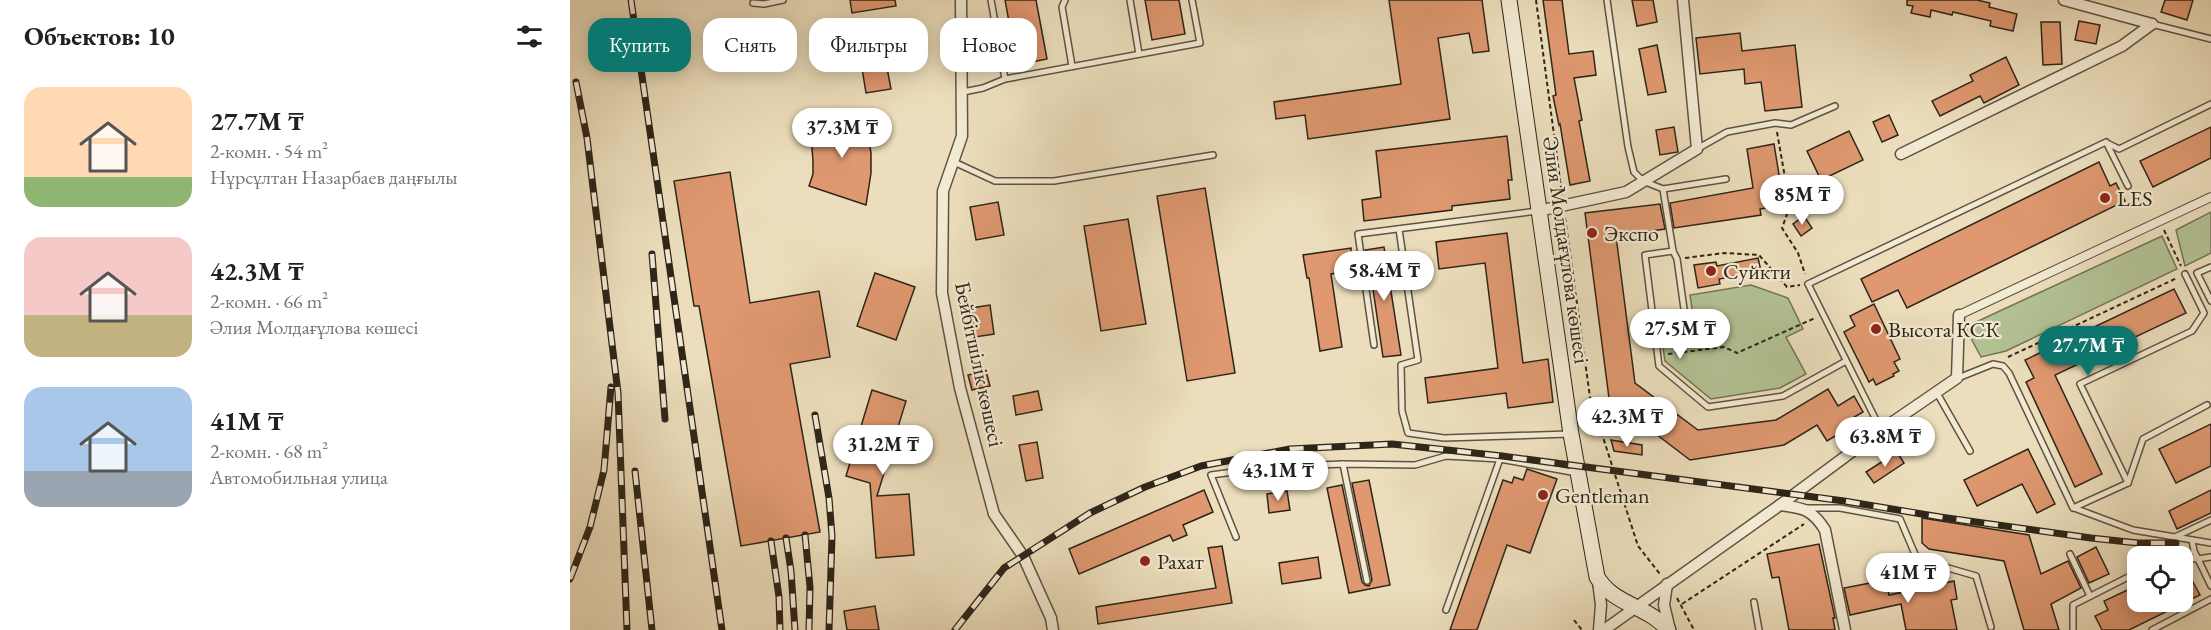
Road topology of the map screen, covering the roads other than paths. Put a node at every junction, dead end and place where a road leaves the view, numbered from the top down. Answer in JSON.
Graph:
{"nodes":[{"id":1,"x":783,"y":0,"type":"edge"},
{"id":2,"x":961,"y":0,"type":"edge"},
{"id":3,"x":991,"y":0,"type":"edge"},
{"id":4,"x":1065,"y":0,"type":"edge"},
{"id":5,"x":1130,"y":0,"type":"edge"},
{"id":6,"x":1192,"y":0,"type":"edge"},
{"id":7,"x":1509,"y":0,"type":"edge"},
{"id":8,"x":1607,"y":0,"type":"edge"},
{"id":9,"x":1683,"y":0,"type":"edge"},
{"id":10,"x":2064,"y":0,"type":"edge"},
{"id":11,"x":753,"y":3,"type":"dead end"},
{"id":12,"x":2152,"y":24,"type":"junction"},
{"id":13,"x":2211,"y":39,"type":"edge"},
{"id":14,"x":1139,"y":54,"type":"junction"},
{"id":15,"x":1072,"y":66,"type":"junction"},
{"id":16,"x":1005,"y":79,"type":"junction"},
{"id":17,"x":961,"y":92,"type":"junction"},
{"id":18,"x":2211,"y":104,"type":"edge"},
{"id":19,"x":1835,"y":106,"type":"dead end"},
{"id":20,"x":2106,"y":142,"type":"junction"},
{"id":21,"x":1697,"y":149,"type":"junction"},
{"id":22,"x":1901,"y":154,"type":"dead end"},
{"id":23,"x":1213,"y":155,"type":"dead end"},
{"id":24,"x":953,"y":162,"type":"junction"},
{"id":25,"x":1726,"y":179,"type":"dead end"},
{"id":26,"x":1643,"y":182,"type":"junction"},
{"id":27,"x":2128,"y":186,"type":"dead end"},
{"id":28,"x":1663,"y":189,"type":"junction"},
{"id":29,"x":2211,"y":197,"type":"edge"},
{"id":30,"x":1538,"y":211,"type":"junction"},
{"id":31,"x":1399,"y":229,"type":"junction"},
{"id":32,"x":1673,"y":251,"type":"junction"},
{"id":33,"x":2211,"y":267,"type":"edge"},
{"id":34,"x":2185,"y":274,"type":"road end"},
{"id":35,"x":2211,"y":301,"type":"edge"},
{"id":36,"x":1684,"y":309,"type":"dead end"},
{"id":37,"x":1959,"y":315,"type":"joint"},
{"id":38,"x":1374,"y":345,"type":"dead end"},
{"id":39,"x":1846,"y":361,"type":"junction"},
{"id":40,"x":1957,"y":378,"type":"junction"},
{"id":41,"x":1937,"y":393,"type":"junction"},
{"id":42,"x":2207,"y":405,"type":"dead end"},
{"id":43,"x":1881,"y":430,"type":"junction"},
{"id":44,"x":1571,"y":434,"type":"junction"},
{"id":45,"x":1970,"y":451,"type":"dead end"},
{"id":46,"x":1500,"y":459,"type":"junction"},
{"id":47,"x":1343,"y":464,"type":"junction"},
{"id":48,"x":1577,"y":473,"type":"junction"},
{"id":49,"x":2128,"y":483,"type":"junction"},
{"id":50,"x":1780,"y":505,"type":"junction"},
{"id":51,"x":1803,"y":508,"type":"junction"},
{"id":52,"x":2073,"y":508,"type":"junction"},
{"id":53,"x":2211,"y":520,"type":"edge"},
{"id":54,"x":1236,"y":537,"type":"dead end"},
{"id":55,"x":2176,"y":537,"type":"junction"},
{"id":56,"x":2192,"y":540,"type":"junction"},
{"id":57,"x":2211,"y":543,"type":"edge"},
{"id":58,"x":2070,"y":555,"type":"dead end"},
{"id":59,"x":2211,"y":557,"type":"edge"},
{"id":60,"x":2193,"y":558,"type":"edge"},
{"id":61,"x":2197,"y":559,"type":"junction"},
{"id":62,"x":1597,"y":578,"type":"junction"},
{"id":63,"x":2127,"y":578,"type":"edge"},
{"id":64,"x":1367,"y":581,"type":"dead end"},
{"id":65,"x":1667,"y":584,"type":"junction"},
{"id":66,"x":2211,"y":586,"type":"edge"},
{"id":67,"x":2090,"y":596,"type":"junction"},
{"id":68,"x":2211,"y":599,"type":"edge"},
{"id":69,"x":1754,"y":602,"type":"dead end"},
{"id":70,"x":1635,"y":607,"type":"junction"},
{"id":71,"x":1446,"y":610,"type":"dead end"},
{"id":72,"x":1991,"y":627,"type":"dead end"},
{"id":73,"x":1053,"y":630,"type":"edge"},
{"id":74,"x":1599,"y":630,"type":"edge"},
{"id":75,"x":1604,"y":630,"type":"edge"},
{"id":76,"x":1669,"y":630,"type":"edge"},
{"id":77,"x":1759,"y":630,"type":"edge"},
{"id":78,"x":1845,"y":630,"type":"edge"},
{"id":79,"x":2073,"y":630,"type":"edge"},
{"id":80,"x":2152,"y":630,"type":"edge"}],
"edges":[{"from":1,"to":11,"type":"lane"},
{"from":2,"to":17,"type":"street","name":"Бейбітшілік көшесі"},
{"from":3,"to":16,"type":"lane"},
{"from":4,"to":15,"type":"lane"},
{"from":5,"to":14,"type":"lane"},
{"from":6,"to":14,"type":"lane"},
{"from":7,"to":30,"type":"main road","name":"Әлия Молдағұлова көшесі"},
{"from":8,"to":26,"type":"lane"},
{"from":9,"to":21,"type":"street"},
{"from":10,"to":12,"type":"street"},
{"from":12,"to":13,"type":"lane"},
{"from":12,"to":22,"type":"street"},
{"from":14,"to":15,"type":"lane"},
{"from":15,"to":16,"type":"lane"},
{"from":16,"to":17,"type":"lane"},
{"from":17,"to":24,"type":"street","name":"Бейбітшілік көшесі"},
{"from":18,"to":20,"type":"lane"},
{"from":19,"to":21,"type":"lane"},
{"from":20,"to":27,"type":"lane"},
{"from":20,"to":39,"type":"lane"},
{"from":21,"to":26,"type":"street"},
{"from":23,"to":24,"type":"lane"},
{"from":24,"to":73,"type":"street","name":"Бейбітшілік көшесі"},
{"from":25,"to":28,"type":"lane"},
{"from":26,"to":28,"type":"lane"},
{"from":26,"to":30,"type":"street"},
{"from":28,"to":32,"type":"lane"},
{"from":29,"to":37,"type":"street"},
{"from":30,"to":31,"type":"lane"},
{"from":30,"to":44,"type":"main road","name":"Әлия Молдағұлова көшесі"},
{"from":31,"to":38,"type":"lane"},
{"from":31,"to":44,"type":"lane"},
{"from":32,"to":36,"type":"lane"},
{"from":32,"to":39,"type":"lane"},
{"from":33,"to":35,"type":"lane"},
{"from":34,"to":49,"type":"lane"},
{"from":37,"to":40,"type":"street"},
{"from":39,"to":43,"type":"lane"},
{"from":40,"to":41,"type":"street"},
{"from":40,"to":52,"type":"lane"},
{"from":41,"to":43,"type":"street"},
{"from":41,"to":45,"type":"lane"},
{"from":42,"to":49,"type":"lane"},
{"from":43,"to":50,"type":"street"},
{"from":44,"to":48,"type":"main road","name":"Әлия Молдағұлова көшесі"},
{"from":46,"to":47,"type":"lane"},
{"from":46,"to":48,"type":"lane"},
{"from":46,"to":71,"type":"lane"},
{"from":47,"to":54,"type":"lane"},
{"from":47,"to":64,"type":"lane"},
{"from":48,"to":62,"type":"main road","name":"Әлия Молдағұлова көшесі"},
{"from":49,"to":52,"type":"lane"},
{"from":50,"to":51,"type":"street"},
{"from":50,"to":65,"type":"street"},
{"from":51,"to":72,"type":"lane"},
{"from":51,"to":78,"type":"street"},
{"from":52,"to":55,"type":"lane"},
{"from":53,"to":55,"type":"lane"},
{"from":55,"to":56,"type":"lane"},
{"from":56,"to":57,"type":"lane"},
{"from":56,"to":61,"type":"lane"},
{"from":58,"to":67,"type":"lane"},
{"from":59,"to":61,"type":"lane"},
{"from":60,"to":61,"type":"lane"},
{"from":61,"to":66,"type":"lane"},
{"from":62,"to":70,"type":"main road"},
{"from":62,"to":74,"type":"street"},
{"from":63,"to":67,"type":"lane"},
{"from":65,"to":70,"type":"street"},
{"from":65,"to":76,"type":"street"},
{"from":67,"to":79,"type":"lane"},
{"from":68,"to":80,"type":"lane"},
{"from":69,"to":77,"type":"lane"},
{"from":70,"to":75,"type":"street"},
{"from":70,"to":76,"type":"main road"}]}
